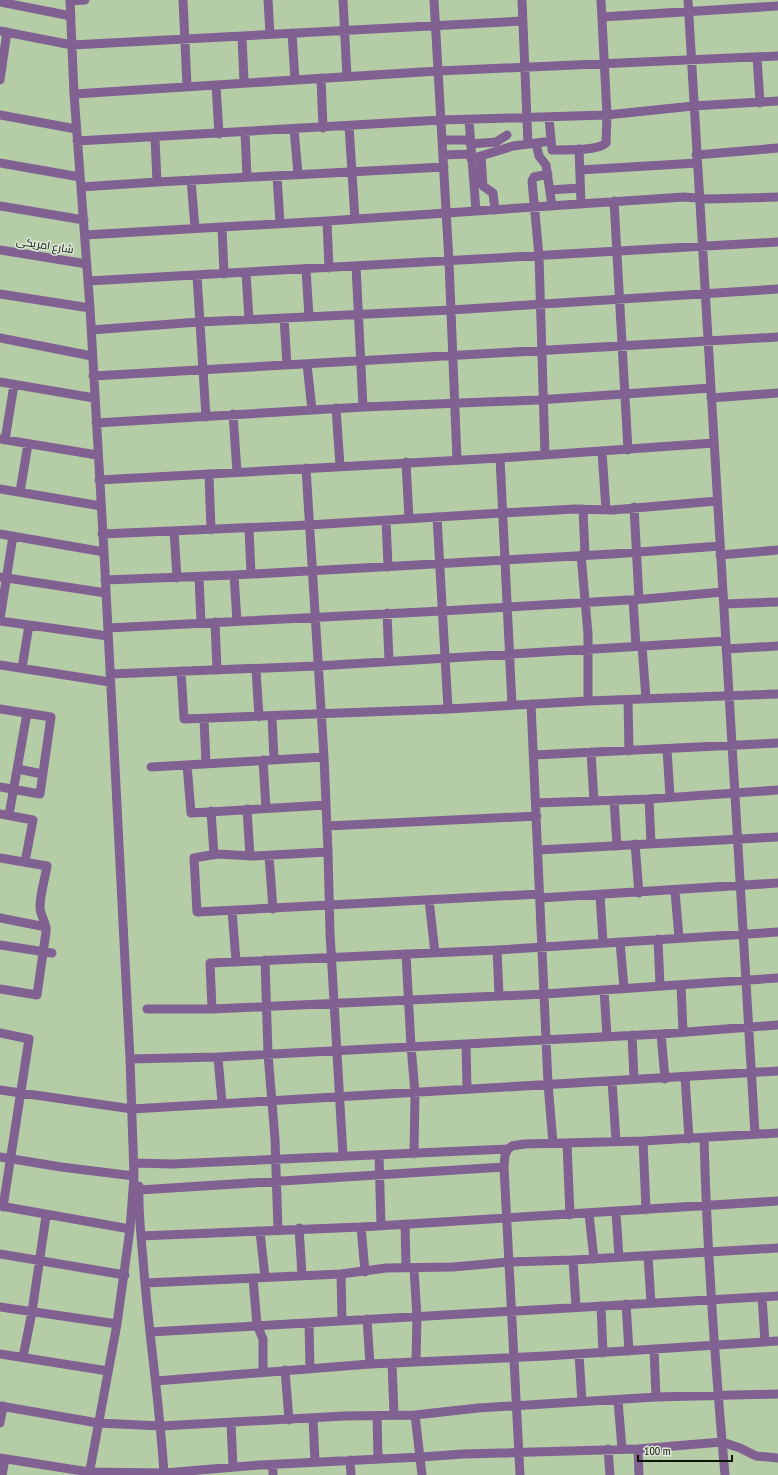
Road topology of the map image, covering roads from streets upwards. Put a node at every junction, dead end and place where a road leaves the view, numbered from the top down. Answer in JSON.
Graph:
{"nodes":[{"id":1,"x":85,"y":0,"type":"edge"},
{"id":2,"x":183,"y":0,"type":"edge"},
{"id":3,"x":268,"y":0,"type":"edge"},
{"id":4,"x":343,"y":0,"type":"edge"},
{"id":5,"x":434,"y":0,"type":"edge"},
{"id":6,"x":522,"y":0,"type":"edge"},
{"id":7,"x":601,"y":0,"type":"edge"},
{"id":8,"x":688,"y":0,"type":"edge"},
{"id":9,"x":70,"y":1,"type":"edge"},
{"id":10,"x":0,"y":2,"type":"edge"},
{"id":11,"x":778,"y":6,"type":"edge"},
{"id":12,"x":688,"y":12,"type":"junction"},
{"id":13,"x":71,"y":16,"type":"junction"},
{"id":14,"x":602,"y":17,"type":"junction"},
{"id":15,"x":523,"y":21,"type":"junction"},
{"id":16,"x":435,"y":26,"type":"junction"},
{"id":17,"x":4,"y":31,"type":"edge"},
{"id":18,"x":344,"y":31,"type":"junction"},
{"id":19,"x":292,"y":33,"type":"junction"},
{"id":20,"x":270,"y":34,"type":"junction"},
{"id":21,"x":242,"y":36,"type":"junction"},
{"id":22,"x":186,"y":39,"type":"junction"},
{"id":23,"x":72,"y":45,"type":"junction"},
{"id":24,"x":778,"y":56,"type":"edge"},
{"id":25,"x":757,"y":57,"type":"junction"},
{"id":26,"x":691,"y":60,"type":"junction"},
{"id":27,"x":604,"y":64,"type":"junction"},
{"id":28,"x":525,"y":67,"type":"junction"},
{"id":29,"x":438,"y":71,"type":"junction"},
{"id":30,"x":347,"y":77,"type":"junction"},
{"id":31,"x":321,"y":78,"type":"junction"},
{"id":32,"x":0,"y":80,"type":"edge"},
{"id":33,"x":295,"y":80,"type":"junction"},
{"id":34,"x":244,"y":82,"type":"junction"},
{"id":35,"x":216,"y":84,"type":"junction"},
{"id":36,"x":187,"y":86,"type":"junction"},
{"id":37,"x":74,"y":94,"type":"junction"},
{"id":38,"x":778,"y":101,"type":"edge"},
{"id":39,"x":760,"y":103,"type":"junction"},
{"id":40,"x":694,"y":106,"type":"junction"},
{"id":41,"x":0,"y":115,"type":"edge"},
{"id":42,"x":607,"y":115,"type":"junction"},
{"id":43,"x":550,"y":118,"type":"junction"},
{"id":44,"x":504,"y":119,"type":"junction"},
{"id":45,"x":527,"y":119,"type":"junction"},
{"id":46,"x":441,"y":120,"type":"junction"},
{"id":47,"x":469,"y":120,"type":"junction"},
{"id":48,"x":349,"y":126,"type":"junction"},
{"id":49,"x":324,"y":128,"type":"junction"},
{"id":50,"x":76,"y":129,"type":"junction"},
{"id":51,"x":294,"y":129,"type":"junction"},
{"id":52,"x":245,"y":132,"type":"junction"},
{"id":53,"x":219,"y":134,"type":"junction"},
{"id":54,"x":507,"y":135,"type":"junction"},
{"id":55,"x":155,"y":138,"type":"junction"},
{"id":56,"x":442,"y":140,"type":"junction"},
{"id":57,"x":77,"y":141,"type":"junction"},
{"id":58,"x":551,"y":141,"type":"junction"},
{"id":59,"x":470,"y":142,"type":"junction"},
{"id":60,"x":490,"y":143,"type":"junction"},
{"id":61,"x":532,"y":143,"type":"junction"},
{"id":62,"x":513,"y":146,"type":"junction"},
{"id":63,"x":778,"y":148,"type":"edge"},
{"id":64,"x":579,"y":149,"type":"junction"},
{"id":65,"x":443,"y":155,"type":"junction"},
{"id":66,"x":485,"y":159,"type":"junction"},
{"id":67,"x":696,"y":159,"type":"junction"},
{"id":68,"x":471,"y":160,"type":"junction"},
{"id":69,"x":0,"y":163,"type":"edge"},
{"id":70,"x":444,"y":167,"type":"junction"},
{"id":71,"x":580,"y":170,"type":"junction"},
{"id":72,"x":352,"y":171,"type":"junction"},
{"id":73,"x":298,"y":174,"type":"junction"},
{"id":74,"x":548,"y":174,"type":"junction"},
{"id":75,"x":277,"y":176,"type":"junction"},
{"id":76,"x":80,"y":177,"type":"junction"},
{"id":77,"x":247,"y":177,"type":"junction"},
{"id":78,"x":191,"y":180,"type":"junction"},
{"id":79,"x":157,"y":182,"type":"junction"},
{"id":80,"x":81,"y":188,"type":"junction"},
{"id":81,"x":580,"y":188,"type":"junction"},
{"id":82,"x":550,"y":190,"type":"junction"},
{"id":83,"x":778,"y":197,"type":"edge"},
{"id":84,"x":699,"y":198,"type":"junction"},
{"id":85,"x":614,"y":201,"type":"junction"},
{"id":86,"x":581,"y":203,"type":"junction"},
{"id":87,"x":0,"y":206,"type":"edge"},
{"id":88,"x":552,"y":206,"type":"junction"},
{"id":89,"x":536,"y":207,"type":"junction"},
{"id":90,"x":495,"y":210,"type":"junction"},
{"id":91,"x":476,"y":211,"type":"junction"},
{"id":92,"x":447,"y":213,"type":"junction"},
{"id":93,"x":355,"y":219,"type":"junction"},
{"id":94,"x":84,"y":220,"type":"junction"},
{"id":95,"x":327,"y":221,"type":"junction"},
{"id":96,"x":280,"y":223,"type":"junction"},
{"id":97,"x":222,"y":227,"type":"junction"},
{"id":98,"x":195,"y":228,"type":"junction"},
{"id":99,"x":85,"y":235,"type":"junction"},
{"id":100,"x":778,"y":242,"type":"edge"},
{"id":101,"x":703,"y":247,"type":"junction"},
{"id":102,"x":0,"y":250,"type":"edge"},
{"id":103,"x":617,"y":252,"type":"junction"},
{"id":104,"x":539,"y":256,"type":"junction"},
{"id":105,"x":449,"y":262,"type":"junction"},
{"id":106,"x":87,"y":264,"type":"junction"},
{"id":107,"x":356,"y":266,"type":"junction"},
{"id":108,"x":329,"y":268,"type":"junction"},
{"id":109,"x":306,"y":270,"type":"junction"},
{"id":110,"x":246,"y":273,"type":"junction"},
{"id":111,"x":224,"y":274,"type":"junction"},
{"id":112,"x":197,"y":276,"type":"junction"},
{"id":113,"x":88,"y":281,"type":"junction"},
{"id":114,"x":778,"y":290,"type":"edge"},
{"id":115,"x":706,"y":293,"type":"junction"},
{"id":116,"x":0,"y":294,"type":"edge"},
{"id":117,"x":620,"y":299,"type":"junction"},
{"id":118,"x":541,"y":304,"type":"junction"},
{"id":119,"x":90,"y":308,"type":"junction"},
{"id":120,"x":451,"y":310,"type":"junction"},
{"id":121,"x":359,"y":313,"type":"junction"},
{"id":122,"x":309,"y":316,"type":"junction"},
{"id":123,"x":284,"y":318,"type":"junction"},
{"id":124,"x":249,"y":319,"type":"junction"},
{"id":125,"x":199,"y":322,"type":"junction"},
{"id":126,"x":91,"y":330,"type":"junction"},
{"id":127,"x":778,"y":337,"type":"edge"},
{"id":128,"x":0,"y":340,"type":"edge"},
{"id":129,"x":709,"y":342,"type":"junction"},
{"id":130,"x":622,"y":346,"type":"junction"},
{"id":131,"x":542,"y":351,"type":"junction"},
{"id":132,"x":92,"y":356,"type":"junction"},
{"id":133,"x":454,"y":356,"type":"junction"},
{"id":134,"x":360,"y":361,"type":"junction"},
{"id":135,"x":307,"y":364,"type":"junction"},
{"id":136,"x":287,"y":365,"type":"junction"},
{"id":137,"x":203,"y":369,"type":"junction"},
{"id":138,"x":92,"y":376,"type":"junction"},
{"id":139,"x":0,"y":382,"type":"edge"},
{"id":140,"x":14,"y":384,"type":"junction"},
{"id":141,"x":711,"y":388,"type":"junction"},
{"id":142,"x":625,"y":393,"type":"junction"},
{"id":143,"x":778,"y":393,"type":"edge"},
{"id":144,"x":94,"y":398,"type":"junction"},
{"id":145,"x":711,"y":398,"type":"junction"},
{"id":146,"x":544,"y":400,"type":"junction"},
{"id":147,"x":455,"y":403,"type":"junction"},
{"id":148,"x":363,"y":407,"type":"junction"},
{"id":149,"x":336,"y":408,"type":"junction"},
{"id":150,"x":312,"y":410,"type":"junction"},
{"id":151,"x":233,"y":414,"type":"junction"},
{"id":152,"x":206,"y":417,"type":"junction"},
{"id":153,"x":96,"y":423,"type":"junction"},
{"id":154,"x":3,"y":440,"type":"edge"},
{"id":155,"x":714,"y":443,"type":"junction"},
{"id":156,"x":28,"y":444,"type":"junction"},
{"id":157,"x":628,"y":450,"type":"junction"},
{"id":158,"x":602,"y":452,"type":"junction"},
{"id":159,"x":97,"y":455,"type":"junction"},
{"id":160,"x":545,"y":455,"type":"junction"},
{"id":161,"x":500,"y":458,"type":"junction"},
{"id":162,"x":457,"y":460,"type":"junction"},
{"id":163,"x":406,"y":462,"type":"junction"},
{"id":164,"x":340,"y":466,"type":"junction"},
{"id":165,"x":306,"y":468,"type":"junction"},
{"id":166,"x":236,"y":472,"type":"junction"},
{"id":167,"x":209,"y":474,"type":"junction"},
{"id":168,"x":99,"y":480,"type":"junction"},
{"id":169,"x":0,"y":489,"type":"edge"},
{"id":170,"x":20,"y":492,"type":"junction"},
{"id":171,"x":717,"y":501,"type":"junction"},
{"id":172,"x":101,"y":506,"type":"junction"},
{"id":173,"x":634,"y":507,"type":"junction"},
{"id":174,"x":583,"y":510,"type":"junction"},
{"id":175,"x":606,"y":510,"type":"junction"},
{"id":176,"x":502,"y":513,"type":"junction"},
{"id":177,"x":437,"y":517,"type":"junction"},
{"id":178,"x":409,"y":519,"type":"junction"},
{"id":179,"x":386,"y":520,"type":"junction"},
{"id":180,"x":309,"y":525,"type":"junction"},
{"id":181,"x":249,"y":528,"type":"junction"},
{"id":182,"x":211,"y":530,"type":"junction"},
{"id":183,"x":174,"y":531,"type":"junction"},
{"id":184,"x":0,"y":534,"type":"edge"},
{"id":185,"x":102,"y":534,"type":"junction"},
{"id":186,"x":13,"y":536,"type":"junction"},
{"id":187,"x":778,"y":550,"type":"edge"},
{"id":188,"x":720,"y":551,"type":"junction"},
{"id":189,"x":104,"y":552,"type":"junction"},
{"id":190,"x":637,"y":552,"type":"junction"},
{"id":191,"x":583,"y":555,"type":"junction"},
{"id":192,"x":505,"y":559,"type":"junction"},
{"id":193,"x":439,"y":564,"type":"junction"},
{"id":194,"x":388,"y":567,"type":"junction"},
{"id":195,"x":311,"y":571,"type":"junction"},
{"id":196,"x":251,"y":574,"type":"junction"},
{"id":197,"x":234,"y":575,"type":"junction"},
{"id":198,"x":199,"y":577,"type":"junction"},
{"id":199,"x":4,"y":578,"type":"edge"},
{"id":200,"x":176,"y":578,"type":"junction"},
{"id":201,"x":105,"y":580,"type":"junction"},
{"id":202,"x":723,"y":592,"type":"junction"},
{"id":203,"x":106,"y":594,"type":"junction"},
{"id":204,"x":636,"y":600,"type":"junction"},
{"id":205,"x":584,"y":602,"type":"junction"},
{"id":206,"x":778,"y":602,"type":"edge"},
{"id":207,"x":724,"y":604,"type":"junction"},
{"id":208,"x":507,"y":606,"type":"junction"},
{"id":209,"x":442,"y":611,"type":"junction"},
{"id":210,"x":387,"y":613,"type":"junction"},
{"id":211,"x":314,"y":617,"type":"junction"},
{"id":212,"x":0,"y":620,"type":"edge"},
{"id":213,"x":237,"y":621,"type":"junction"},
{"id":214,"x":201,"y":622,"type":"junction"},
{"id":215,"x":215,"y":622,"type":"junction"},
{"id":216,"x":29,"y":626,"type":"junction"},
{"id":217,"x":108,"y":632,"type":"junction"},
{"id":218,"x":726,"y":645,"type":"junction"},
{"id":219,"x":639,"y":646,"type":"junction"},
{"id":220,"x":778,"y":646,"type":"edge"},
{"id":221,"x":588,"y":648,"type":"junction"},
{"id":222,"x":510,"y":654,"type":"junction"},
{"id":223,"x":444,"y":658,"type":"junction"},
{"id":224,"x":389,"y":661,"type":"junction"},
{"id":225,"x":0,"y":665,"type":"edge"},
{"id":226,"x":317,"y":666,"type":"junction"},
{"id":227,"x":22,"y":668,"type":"junction"},
{"id":228,"x":256,"y":669,"type":"junction"},
{"id":229,"x":217,"y":670,"type":"junction"},
{"id":230,"x":181,"y":671,"type":"junction"},
{"id":231,"x":110,"y":678,"type":"junction"},
{"id":232,"x":778,"y":694,"type":"edge"},
{"id":233,"x":729,"y":696,"type":"junction"},
{"id":234,"x":646,"y":699,"type":"junction"},
{"id":235,"x":628,"y":700,"type":"junction"},
{"id":236,"x":588,"y":701,"type":"junction"},
{"id":237,"x":531,"y":704,"type":"junction"},
{"id":238,"x":512,"y":705,"type":"junction"},
{"id":239,"x":0,"y":709,"type":"edge"},
{"id":240,"x":448,"y":709,"type":"junction"},
{"id":241,"x":27,"y":713,"type":"junction"},
{"id":242,"x":320,"y":714,"type":"junction"},
{"id":243,"x":259,"y":716,"type":"junction"},
{"id":244,"x":272,"y":716,"type":"junction"},
{"id":245,"x":204,"y":719,"type":"junction"},
{"id":246,"x":778,"y":742,"type":"edge"},
{"id":247,"x":732,"y":746,"type":"junction"},
{"id":248,"x":667,"y":749,"type":"junction"},
{"id":249,"x":629,"y":751,"type":"junction"},
{"id":250,"x":591,"y":752,"type":"junction"},
{"id":251,"x":534,"y":755,"type":"junction"},
{"id":252,"x":324,"y":758,"type":"junction"},
{"id":253,"x":274,"y":759,"type":"junction"},
{"id":254,"x":263,"y":760,"type":"junction"},
{"id":255,"x":206,"y":764,"type":"junction"},
{"id":256,"x":187,"y":765,"type":"junction"},
{"id":257,"x":151,"y":767,"type":"dead end"},
{"id":258,"x":18,"y":769,"type":"junction"},
{"id":259,"x":42,"y":774,"type":"junction"},
{"id":260,"x":0,"y":787,"type":"edge"},
{"id":261,"x":14,"y":789,"type":"junction"},
{"id":262,"x":778,"y":790,"type":"edge"},
{"id":263,"x":735,"y":792,"type":"junction"},
{"id":264,"x":670,"y":796,"type":"junction"},
{"id":265,"x":649,"y":798,"type":"junction"},
{"id":266,"x":614,"y":800,"type":"junction"},
{"id":267,"x":594,"y":801,"type":"junction"},
{"id":268,"x":536,"y":803,"type":"junction"},
{"id":269,"x":326,"y":805,"type":"junction"},
{"id":270,"x":266,"y":808,"type":"junction"},
{"id":271,"x":247,"y":809,"type":"junction"},
{"id":272,"x":211,"y":812,"type":"junction"},
{"id":273,"x":5,"y":815,"type":"edge"},
{"id":274,"x":537,"y":816,"type":"junction"},
{"id":275,"x":327,"y":826,"type":"junction"},
{"id":276,"x":778,"y":837,"type":"edge"},
{"id":277,"x":738,"y":840,"type":"junction"},
{"id":278,"x":635,"y":844,"type":"junction"},
{"id":279,"x":651,"y":844,"type":"junction"},
{"id":280,"x":617,"y":846,"type":"junction"},
{"id":281,"x":538,"y":850,"type":"junction"},
{"id":282,"x":328,"y":852,"type":"junction"},
{"id":283,"x":214,"y":855,"type":"junction"},
{"id":284,"x":250,"y":856,"type":"junction"},
{"id":285,"x":269,"y":856,"type":"junction"},
{"id":286,"x":0,"y":858,"type":"edge"},
{"id":287,"x":25,"y":862,"type":"junction"},
{"id":288,"x":778,"y":883,"type":"edge"},
{"id":289,"x":741,"y":886,"type":"junction"},
{"id":290,"x":675,"y":891,"type":"junction"},
{"id":291,"x":638,"y":893,"type":"junction"},
{"id":292,"x":600,"y":894,"type":"junction"},
{"id":293,"x":540,"y":896,"type":"junction"},
{"id":294,"x":429,"y":900,"type":"junction"},
{"id":295,"x":329,"y":905,"type":"junction"},
{"id":296,"x":273,"y":909,"type":"junction"},
{"id":297,"x":232,"y":911,"type":"junction"},
{"id":298,"x":0,"y":918,"type":"edge"},
{"id":299,"x":46,"y":927,"type":"junction"},
{"id":300,"x":778,"y":932,"type":"edge"},
{"id":301,"x":744,"y":934,"type":"junction"},
{"id":302,"x":679,"y":938,"type":"junction"},
{"id":303,"x":658,"y":939,"type":"junction"},
{"id":304,"x":620,"y":942,"type":"junction"},
{"id":305,"x":603,"y":943,"type":"junction"},
{"id":306,"x":0,"y":945,"type":"edge"},
{"id":307,"x":542,"y":946,"type":"junction"},
{"id":308,"x":497,"y":950,"type":"junction"},
{"id":309,"x":48,"y":953,"type":"junction"},
{"id":310,"x":434,"y":953,"type":"junction"},
{"id":311,"x":406,"y":954,"type":"junction"},
{"id":312,"x":331,"y":956,"type":"junction"},
{"id":313,"x":265,"y":960,"type":"junction"},
{"id":314,"x":236,"y":961,"type":"junction"},
{"id":315,"x":778,"y":978,"type":"edge"},
{"id":316,"x":747,"y":980,"type":"junction"},
{"id":317,"x":681,"y":985,"type":"junction"},
{"id":318,"x":660,"y":986,"type":"junction"},
{"id":319,"x":624,"y":988,"type":"junction"},
{"id":320,"x":0,"y":989,"type":"edge"},
{"id":321,"x":604,"y":990,"type":"junction"},
{"id":322,"x":545,"y":994,"type":"junction"},
{"id":323,"x":499,"y":995,"type":"junction"},
{"id":324,"x":409,"y":999,"type":"junction"},
{"id":325,"x":334,"y":1004,"type":"junction"},
{"id":326,"x":266,"y":1006,"type":"junction"},
{"id":327,"x":212,"y":1009,"type":"junction"},
{"id":328,"x":147,"y":1010,"type":"dead end"},
{"id":329,"x":778,"y":1025,"type":"edge"},
{"id":330,"x":750,"y":1026,"type":"junction"},
{"id":331,"x":0,"y":1032,"type":"edge"},
{"id":332,"x":683,"y":1032,"type":"junction"},
{"id":333,"x":661,"y":1034,"type":"junction"},
{"id":334,"x":632,"y":1035,"type":"junction"},
{"id":335,"x":607,"y":1036,"type":"junction"},
{"id":336,"x":546,"y":1040,"type":"junction"},
{"id":337,"x":466,"y":1044,"type":"junction"},
{"id":338,"x":411,"y":1046,"type":"junction"},
{"id":339,"x":335,"y":1049,"type":"junction"},
{"id":340,"x":268,"y":1054,"type":"junction"},
{"id":341,"x":218,"y":1057,"type":"junction"},
{"id":342,"x":130,"y":1059,"type":"junction"},
{"id":343,"x":778,"y":1071,"type":"edge"},
{"id":344,"x":752,"y":1072,"type":"junction"},
{"id":345,"x":685,"y":1077,"type":"junction"},
{"id":346,"x":634,"y":1079,"type":"junction"},
{"id":347,"x":665,"y":1079,"type":"junction"},
{"id":348,"x":612,"y":1081,"type":"junction"},
{"id":349,"x":548,"y":1084,"type":"junction"},
{"id":350,"x":467,"y":1089,"type":"junction"},
{"id":351,"x":0,"y":1090,"type":"edge"},
{"id":352,"x":415,"y":1092,"type":"junction"},
{"id":353,"x":20,"y":1094,"type":"junction"},
{"id":354,"x":339,"y":1096,"type":"junction"},
{"id":355,"x":271,"y":1101,"type":"junction"},
{"id":356,"x":222,"y":1103,"type":"junction"},
{"id":357,"x":132,"y":1109,"type":"junction"},
{"id":358,"x":778,"y":1133,"type":"edge"},
{"id":359,"x":755,"y":1134,"type":"junction"},
{"id":360,"x":704,"y":1138,"type":"junction"},
{"id":361,"x":689,"y":1139,"type":"junction"},
{"id":362,"x":643,"y":1140,"type":"junction"},
{"id":363,"x":616,"y":1141,"type":"junction"},
{"id":364,"x":567,"y":1142,"type":"junction"},
{"id":365,"x":553,"y":1143,"type":"junction"},
{"id":366,"x":508,"y":1149,"type":"junction"},
{"id":367,"x":414,"y":1154,"type":"junction"},
{"id":368,"x":379,"y":1155,"type":"junction"},
{"id":369,"x":343,"y":1156,"type":"junction"},
{"id":370,"x":0,"y":1157,"type":"edge"},
{"id":371,"x":10,"y":1159,"type":"junction"},
{"id":372,"x":276,"y":1160,"type":"junction"},
{"id":373,"x":137,"y":1164,"type":"junction"},
{"id":374,"x":504,"y":1167,"type":"junction"},
{"id":375,"x":379,"y":1174,"type":"junction"},
{"id":376,"x":134,"y":1176,"type":"junction"},
{"id":377,"x":276,"y":1180,"type":"junction"},
{"id":378,"x":139,"y":1190,"type":"junction"},
{"id":379,"x":778,"y":1201,"type":"edge"},
{"id":380,"x":706,"y":1205,"type":"junction"},
{"id":381,"x":1,"y":1207,"type":"edge"},
{"id":382,"x":646,"y":1210,"type":"junction"},
{"id":383,"x":616,"y":1213,"type":"junction"},
{"id":384,"x":589,"y":1214,"type":"junction"},
{"id":385,"x":46,"y":1216,"type":"junction"},
{"id":386,"x":570,"y":1216,"type":"junction"},
{"id":387,"x":505,"y":1218,"type":"junction"},
{"id":388,"x":404,"y":1224,"type":"junction"},
{"id":389,"x":381,"y":1226,"type":"junction"},
{"id":390,"x":361,"y":1227,"type":"junction"},
{"id":391,"x":299,"y":1228,"type":"junction"},
{"id":392,"x":130,"y":1229,"type":"junction"},
{"id":393,"x":278,"y":1230,"type":"junction"},
{"id":394,"x":260,"y":1232,"type":"junction"},
{"id":395,"x":141,"y":1236,"type":"junction"},
{"id":396,"x":778,"y":1248,"type":"edge"},
{"id":397,"x":709,"y":1252,"type":"junction"},
{"id":398,"x":0,"y":1254,"type":"edge"},
{"id":399,"x":648,"y":1256,"type":"junction"},
{"id":400,"x":619,"y":1257,"type":"junction"},
{"id":401,"x":594,"y":1258,"type":"junction"},
{"id":402,"x":573,"y":1260,"type":"junction"},
{"id":403,"x":39,"y":1262,"type":"junction"},
{"id":404,"x":509,"y":1262,"type":"junction"},
{"id":405,"x":410,"y":1268,"type":"junction"},
{"id":406,"x":365,"y":1272,"type":"junction"},
{"id":407,"x":340,"y":1274,"type":"junction"},
{"id":408,"x":125,"y":1275,"type":"junction"},
{"id":409,"x":302,"y":1275,"type":"junction"},
{"id":410,"x":253,"y":1278,"type":"junction"},
{"id":411,"x":265,"y":1278,"type":"junction"},
{"id":412,"x":145,"y":1283,"type":"junction"},
{"id":413,"x":778,"y":1296,"type":"edge"},
{"id":414,"x":762,"y":1297,"type":"junction"},
{"id":415,"x":711,"y":1299,"type":"junction"},
{"id":416,"x":651,"y":1303,"type":"junction"},
{"id":417,"x":626,"y":1304,"type":"junction"},
{"id":418,"x":601,"y":1306,"type":"junction"},
{"id":419,"x":0,"y":1307,"type":"edge"},
{"id":420,"x":576,"y":1307,"type":"junction"},
{"id":421,"x":32,"y":1312,"type":"junction"},
{"id":422,"x":510,"y":1312,"type":"junction"},
{"id":423,"x":417,"y":1317,"type":"junction"},
{"id":424,"x":367,"y":1319,"type":"junction"},
{"id":425,"x":342,"y":1320,"type":"junction"},
{"id":426,"x":309,"y":1323,"type":"junction"},
{"id":427,"x":117,"y":1324,"type":"junction"},
{"id":428,"x":257,"y":1325,"type":"junction"},
{"id":429,"x":150,"y":1332,"type":"junction"},
{"id":430,"x":778,"y":1341,"type":"edge"},
{"id":431,"x":765,"y":1342,"type":"junction"},
{"id":432,"x":714,"y":1346,"type":"junction"},
{"id":433,"x":654,"y":1349,"type":"junction"},
{"id":434,"x":629,"y":1351,"type":"junction"},
{"id":435,"x":603,"y":1353,"type":"junction"},
{"id":436,"x":0,"y":1354,"type":"edge"},
{"id":437,"x":579,"y":1354,"type":"junction"},
{"id":438,"x":23,"y":1357,"type":"junction"},
{"id":439,"x":513,"y":1357,"type":"junction"},
{"id":440,"x":416,"y":1361,"type":"junction"},
{"id":441,"x":392,"y":1363,"type":"junction"},
{"id":442,"x":370,"y":1364,"type":"junction"},
{"id":443,"x":310,"y":1368,"type":"junction"},
{"id":444,"x":285,"y":1370,"type":"junction"},
{"id":445,"x":108,"y":1372,"type":"junction"},
{"id":446,"x":264,"y":1372,"type":"junction"},
{"id":447,"x":156,"y":1381,"type":"junction"},
{"id":448,"x":718,"y":1394,"type":"junction"},
{"id":449,"x":778,"y":1394,"type":"edge"},
{"id":450,"x":656,"y":1397,"type":"junction"},
{"id":451,"x":618,"y":1400,"type":"junction"},
{"id":452,"x":582,"y":1402,"type":"junction"},
{"id":453,"x":515,"y":1405,"type":"junction"},
{"id":454,"x":2,"y":1406,"type":"edge"},
{"id":455,"x":394,"y":1415,"type":"junction"},
{"id":456,"x":415,"y":1415,"type":"junction"},
{"id":457,"x":377,"y":1416,"type":"junction"},
{"id":458,"x":313,"y":1418,"type":"junction"},
{"id":459,"x":289,"y":1420,"type":"junction"},
{"id":460,"x":98,"y":1422,"type":"junction"},
{"id":461,"x":0,"y":1423,"type":"edge"},
{"id":462,"x":231,"y":1423,"type":"junction"},
{"id":463,"x":161,"y":1426,"type":"junction"},
{"id":464,"x":722,"y":1442,"type":"junction"},
{"id":465,"x":608,"y":1449,"type":"junction"},
{"id":466,"x":622,"y":1449,"type":"junction"},
{"id":467,"x":638,"y":1449,"type":"junction"},
{"id":468,"x":518,"y":1452,"type":"junction"},
{"id":469,"x":421,"y":1457,"type":"junction"},
{"id":470,"x":3,"y":1458,"type":"edge"},
{"id":471,"x":378,"y":1458,"type":"junction"},
{"id":472,"x":778,"y":1458,"type":"edge"},
{"id":473,"x":350,"y":1460,"type":"junction"},
{"id":474,"x":315,"y":1462,"type":"junction"},
{"id":475,"x":273,"y":1465,"type":"junction"},
{"id":476,"x":233,"y":1467,"type":"junction"},
{"id":477,"x":89,"y":1473,"type":"edge"},
{"id":478,"x":164,"y":1474,"type":"edge"},
{"id":479,"x":2,"y":1475,"type":"edge"},
{"id":480,"x":273,"y":1475,"type":"edge"},
{"id":481,"x":351,"y":1475,"type":"edge"},
{"id":482,"x":422,"y":1475,"type":"edge"},
{"id":483,"x":520,"y":1475,"type":"edge"},
{"id":484,"x":610,"y":1475,"type":"edge"},
{"id":485,"x":639,"y":1475,"type":"edge"},
{"id":486,"x":725,"y":1475,"type":"edge"}],
"edges":[{"from":1,"to":9,"type":"street"},
{"from":2,"to":22,"type":"street"},
{"from":3,"to":20,"type":"street"},
{"from":4,"to":18,"type":"street"},
{"from":5,"to":16,"type":"street"},
{"from":6,"to":15,"type":"street"},
{"from":7,"to":14,"type":"street"},
{"from":8,"to":12,"type":"street"},
{"from":9,"to":13,"type":"street"},
{"from":10,"to":13,"type":"street"},
{"from":11,"to":12,"type":"street"},
{"from":12,"to":14,"type":"street"},
{"from":12,"to":26,"type":"street"},
{"from":13,"to":23,"type":"street"},
{"from":14,"to":27,"type":"street"},
{"from":15,"to":16,"type":"street"},
{"from":15,"to":28,"type":"street"},
{"from":16,"to":18,"type":"street"},
{"from":16,"to":29,"type":"street"},
{"from":17,"to":23,"type":"street"},
{"from":17,"to":32,"type":"street"},
{"from":18,"to":19,"type":"street"},
{"from":18,"to":30,"type":"street"},
{"from":19,"to":20,"type":"street"},
{"from":19,"to":33,"type":"street"},
{"from":20,"to":21,"type":"street"},
{"from":21,"to":22,"type":"street"},
{"from":21,"to":34,"type":"street"},
{"from":22,"to":23,"type":"street"},
{"from":22,"to":36,"type":"street"},
{"from":23,"to":37,"type":"street"},
{"from":24,"to":25,"type":"street"},
{"from":25,"to":26,"type":"street"},
{"from":25,"to":39,"type":"street"},
{"from":26,"to":27,"type":"street"},
{"from":26,"to":40,"type":"street"},
{"from":27,"to":28,"type":"street"},
{"from":27,"to":42,"type":"street"},
{"from":28,"to":29,"type":"street"},
{"from":28,"to":45,"type":"street"},
{"from":29,"to":30,"type":"street"},
{"from":29,"to":46,"type":"street"},
{"from":30,"to":31,"type":"street"},
{"from":31,"to":33,"type":"street"},
{"from":31,"to":49,"type":"street"},
{"from":33,"to":34,"type":"street"},
{"from":34,"to":35,"type":"street"},
{"from":35,"to":36,"type":"street"},
{"from":35,"to":53,"type":"street"},
{"from":36,"to":37,"type":"street"},
{"from":37,"to":50,"type":"street"},
{"from":38,"to":39,"type":"street"},
{"from":39,"to":40,"type":"street"},
{"from":40,"to":42,"type":"street"},
{"from":40,"to":67,"type":"street"},
{"from":41,"to":50,"type":"street"},
{"from":42,"to":43,"type":"street"},
{"from":42,"to":64,"type":"street"},
{"from":43,"to":45,"type":"street"},
{"from":43,"to":58,"type":"street"},
{"from":44,"to":45,"type":"street"},
{"from":44,"to":47,"type":"street"},
{"from":44,"to":54,"type":"street"},
{"from":45,"to":61,"type":"street"},
{"from":46,"to":47,"type":"street"},
{"from":46,"to":48,"type":"street"},
{"from":46,"to":56,"type":"street"},
{"from":47,"to":59,"type":"street"},
{"from":48,"to":49,"type":"street"},
{"from":48,"to":72,"type":"street"},
{"from":49,"to":51,"type":"street"},
{"from":50,"to":57,"type":"street"},
{"from":51,"to":52,"type":"street"},
{"from":51,"to":73,"type":"street"},
{"from":52,"to":53,"type":"street"},
{"from":52,"to":77,"type":"street"},
{"from":53,"to":55,"type":"street"},
{"from":54,"to":60,"type":"street"},
{"from":54,"to":62,"type":"street"},
{"from":55,"to":57,"type":"street"},
{"from":55,"to":79,"type":"street"},
{"from":56,"to":59,"type":"street"},
{"from":56,"to":65,"type":"street"},
{"from":57,"to":76,"type":"street"},
{"from":58,"to":61,"type":"street"},
{"from":58,"to":64,"type":"street"},
{"from":59,"to":60,"type":"street"},
{"from":59,"to":68,"type":"street"},
{"from":60,"to":66,"type":"street"},
{"from":61,"to":62,"type":"street"},
{"from":61,"to":74,"type":"street"},
{"from":62,"to":66,"type":"street"},
{"from":63,"to":67,"type":"street"},
{"from":64,"to":71,"type":"street"},
{"from":65,"to":68,"type":"street"},
{"from":65,"to":70,"type":"street"},
{"from":66,"to":68,"type":"street"},
{"from":66,"to":90,"type":"street"},
{"from":67,"to":71,"type":"street"},
{"from":67,"to":84,"type":"street"},
{"from":68,"to":91,"type":"street"},
{"from":69,"to":76,"type":"street"},
{"from":70,"to":72,"type":"street"},
{"from":70,"to":92,"type":"street"},
{"from":71,"to":81,"type":"street"},
{"from":72,"to":73,"type":"street"},
{"from":72,"to":93,"type":"street"},
{"from":73,"to":75,"type":"street"},
{"from":74,"to":82,"type":"street"},
{"from":74,"to":89,"type":"street"},
{"from":75,"to":77,"type":"street"},
{"from":75,"to":96,"type":"street"},
{"from":76,"to":80,"type":"street"},
{"from":77,"to":78,"type":"street"},
{"from":78,"to":79,"type":"street"},
{"from":78,"to":98,"type":"street"},
{"from":79,"to":80,"type":"street"},
{"from":80,"to":94,"type":"street"},
{"from":81,"to":82,"type":"street"},
{"from":81,"to":86,"type":"street"},
{"from":82,"to":88,"type":"street"},
{"from":83,"to":84,"type":"street"},
{"from":84,"to":85,"type":"street"},
{"from":84,"to":101,"type":"street"},
{"from":85,"to":86,"type":"street"},
{"from":85,"to":103,"type":"street"},
{"from":86,"to":88,"type":"street"},
{"from":87,"to":94,"type":"street"},
{"from":88,"to":89,"type":"street"},
{"from":89,"to":90,"type":"street"},
{"from":89,"to":104,"type":"street"},
{"from":90,"to":91,"type":"street"},
{"from":91,"to":92,"type":"street"},
{"from":92,"to":93,"type":"street"},
{"from":92,"to":105,"type":"street"},
{"from":93,"to":95,"type":"street"},
{"from":94,"to":99,"type":"street"},
{"from":95,"to":96,"type":"street"},
{"from":95,"to":108,"type":"street"},
{"from":96,"to":97,"type":"street"},
{"from":97,"to":98,"type":"street"},
{"from":97,"to":111,"type":"street"},
{"from":98,"to":99,"type":"street"},
{"from":99,"to":106,"type":"street"},
{"from":100,"to":101,"type":"street"},
{"from":101,"to":103,"type":"street"},
{"from":101,"to":115,"type":"street"},
{"from":102,"to":106,"type":"street","name":"شارع امريكى"},
{"from":103,"to":104,"type":"street"},
{"from":103,"to":117,"type":"street"},
{"from":104,"to":105,"type":"street"},
{"from":104,"to":118,"type":"street"},
{"from":105,"to":107,"type":"street"},
{"from":105,"to":120,"type":"street"},
{"from":106,"to":113,"type":"street"},
{"from":107,"to":108,"type":"street"},
{"from":107,"to":121,"type":"street"},
{"from":108,"to":109,"type":"street"},
{"from":109,"to":110,"type":"street"},
{"from":109,"to":122,"type":"street"},
{"from":110,"to":111,"type":"street"},
{"from":110,"to":124,"type":"street"},
{"from":111,"to":112,"type":"street"},
{"from":112,"to":113,"type":"street"},
{"from":112,"to":125,"type":"street"},
{"from":113,"to":119,"type":"street"},
{"from":114,"to":115,"type":"street"},
{"from":115,"to":117,"type":"street"},
{"from":115,"to":129,"type":"street"},
{"from":116,"to":119,"type":"street"},
{"from":117,"to":118,"type":"street"},
{"from":117,"to":130,"type":"street"},
{"from":118,"to":120,"type":"street"},
{"from":118,"to":131,"type":"street"},
{"from":119,"to":126,"type":"street"},
{"from":120,"to":121,"type":"street"},
{"from":120,"to":133,"type":"street"},
{"from":121,"to":122,"type":"street"},
{"from":121,"to":134,"type":"street"},
{"from":122,"to":123,"type":"street"},
{"from":123,"to":124,"type":"street"},
{"from":123,"to":136,"type":"street"},
{"from":124,"to":125,"type":"street"},
{"from":125,"to":126,"type":"street"},
{"from":125,"to":137,"type":"street"},
{"from":126,"to":132,"type":"street"},
{"from":127,"to":129,"type":"street"},
{"from":128,"to":132,"type":"street"},
{"from":129,"to":130,"type":"street"},
{"from":129,"to":141,"type":"street"},
{"from":130,"to":131,"type":"street"},
{"from":130,"to":142,"type":"street"},
{"from":131,"to":133,"type":"street"},
{"from":131,"to":146,"type":"street"},
{"from":132,"to":138,"type":"street"},
{"from":133,"to":134,"type":"street"},
{"from":133,"to":147,"type":"street"},
{"from":134,"to":135,"type":"street"},
{"from":134,"to":148,"type":"street"},
{"from":135,"to":136,"type":"street"},
{"from":135,"to":150,"type":"street"},
{"from":136,"to":137,"type":"street"},
{"from":137,"to":138,"type":"street"},
{"from":137,"to":152,"type":"street"},
{"from":138,"to":144,"type":"street"},
{"from":139,"to":140,"type":"street"},
{"from":140,"to":144,"type":"street"},
{"from":140,"to":154,"type":"street"},
{"from":141,"to":142,"type":"street"},
{"from":141,"to":145,"type":"street"},
{"from":142,"to":146,"type":"street"},
{"from":142,"to":157,"type":"street"},
{"from":143,"to":145,"type":"street"},
{"from":144,"to":153,"type":"street"},
{"from":145,"to":155,"type":"street"},
{"from":146,"to":147,"type":"street"},
{"from":146,"to":160,"type":"street"},
{"from":147,"to":148,"type":"street"},
{"from":147,"to":162,"type":"street"},
{"from":148,"to":149,"type":"street"},
{"from":149,"to":150,"type":"street"},
{"from":149,"to":164,"type":"street"},
{"from":150,"to":151,"type":"street"},
{"from":151,"to":152,"type":"street"},
{"from":151,"to":166,"type":"street"},
{"from":152,"to":153,"type":"street"},
{"from":153,"to":159,"type":"street"},
{"from":154,"to":156,"type":"street"},
{"from":155,"to":157,"type":"street"},
{"from":155,"to":171,"type":"street"},
{"from":156,"to":159,"type":"street"},
{"from":156,"to":170,"type":"street"},
{"from":157,"to":158,"type":"street"},
{"from":158,"to":160,"type":"street"},
{"from":158,"to":175,"type":"street"},
{"from":159,"to":168,"type":"street"},
{"from":160,"to":161,"type":"street"},
{"from":161,"to":162,"type":"street"},
{"from":161,"to":176,"type":"street"},
{"from":162,"to":163,"type":"street"},
{"from":163,"to":164,"type":"street"},
{"from":163,"to":178,"type":"street"},
{"from":164,"to":165,"type":"street"},
{"from":165,"to":166,"type":"street"},
{"from":165,"to":180,"type":"street"},
{"from":166,"to":167,"type":"street"},
{"from":167,"to":168,"type":"street"},
{"from":167,"to":182,"type":"street"},
{"from":168,"to":172,"type":"street"},
{"from":169,"to":170,"type":"street"},
{"from":170,"to":172,"type":"street"},
{"from":171,"to":173,"type":"street"},
{"from":171,"to":188,"type":"street"},
{"from":172,"to":185,"type":"street"},
{"from":173,"to":175,"type":"street"},
{"from":173,"to":190,"type":"street"},
{"from":174,"to":175,"type":"street"},
{"from":174,"to":176,"type":"street"},
{"from":174,"to":191,"type":"street"},
{"from":176,"to":177,"type":"street"},
{"from":176,"to":192,"type":"street"},
{"from":177,"to":178,"type":"street"},
{"from":177,"to":193,"type":"street"},
{"from":178,"to":179,"type":"street"},
{"from":179,"to":180,"type":"street"},
{"from":179,"to":194,"type":"street"},
{"from":180,"to":181,"type":"street"},
{"from":180,"to":195,"type":"street"},
{"from":181,"to":182,"type":"street"},
{"from":181,"to":196,"type":"street"},
{"from":182,"to":183,"type":"street"},
{"from":183,"to":185,"type":"street"},
{"from":183,"to":200,"type":"street"},
{"from":184,"to":186,"type":"street"},
{"from":185,"to":189,"type":"street"},
{"from":186,"to":189,"type":"street"},
{"from":186,"to":199,"type":"street"},
{"from":187,"to":188,"type":"street"},
{"from":188,"to":190,"type":"street"},
{"from":188,"to":202,"type":"street"},
{"from":189,"to":201,"type":"street"},
{"from":190,"to":191,"type":"street"},
{"from":190,"to":204,"type":"street"},
{"from":191,"to":192,"type":"street"},
{"from":191,"to":205,"type":"street"},
{"from":192,"to":193,"type":"street"},
{"from":192,"to":208,"type":"street"},
{"from":193,"to":194,"type":"street"},
{"from":193,"to":209,"type":"street"},
{"from":194,"to":195,"type":"street"},
{"from":195,"to":196,"type":"street"},
{"from":195,"to":211,"type":"street"},
{"from":196,"to":197,"type":"street"},
{"from":197,"to":198,"type":"street"},
{"from":197,"to":213,"type":"street"},
{"from":198,"to":200,"type":"street"},
{"from":198,"to":214,"type":"street"},
{"from":199,"to":203,"type":"street"},
{"from":199,"to":212,"type":"street"},
{"from":200,"to":201,"type":"street"},
{"from":201,"to":203,"type":"street"},
{"from":202,"to":204,"type":"street"},
{"from":202,"to":207,"type":"street"},
{"from":203,"to":217,"type":"street"},
{"from":204,"to":205,"type":"street"},
{"from":204,"to":219,"type":"street"},
{"from":205,"to":208,"type":"street"},
{"from":205,"to":221,"type":"street"},
{"from":206,"to":207,"type":"street"},
{"from":207,"to":218,"type":"street"},
{"from":208,"to":209,"type":"street"},
{"from":208,"to":222,"type":"street"},
{"from":209,"to":210,"type":"street"},
{"from":209,"to":223,"type":"street"},
{"from":210,"to":211,"type":"street"},
{"from":210,"to":224,"type":"street"},
{"from":211,"to":213,"type":"street"},
{"from":211,"to":226,"type":"street"},
{"from":212,"to":216,"type":"street"},
{"from":213,"to":215,"type":"street"},
{"from":214,"to":215,"type":"street"},
{"from":214,"to":217,"type":"street"},
{"from":215,"to":229,"type":"street"},
{"from":216,"to":217,"type":"street"},
{"from":216,"to":227,"type":"street"},
{"from":217,"to":231,"type":"street"},
{"from":218,"to":219,"type":"street"},
{"from":218,"to":220,"type":"street"},
{"from":218,"to":233,"type":"street"},
{"from":219,"to":221,"type":"street"},
{"from":219,"to":234,"type":"street"},
{"from":221,"to":222,"type":"street"},
{"from":221,"to":236,"type":"street"},
{"from":222,"to":223,"type":"street"},
{"from":222,"to":238,"type":"street"},
{"from":223,"to":224,"type":"street"},
{"from":223,"to":240,"type":"street"},
{"from":224,"to":226,"type":"street"},
{"from":225,"to":227,"type":"street"},
{"from":226,"to":228,"type":"street"},
{"from":226,"to":242,"type":"street"},
{"from":227,"to":231,"type":"street"},
{"from":228,"to":229,"type":"street"},
{"from":228,"to":243,"type":"street"},
{"from":229,"to":230,"type":"street"},
{"from":230,"to":231,"type":"street"},
{"from":230,"to":245,"type":"street"},
{"from":231,"to":342,"type":"street"},
{"from":232,"to":233,"type":"street"},
{"from":233,"to":234,"type":"street"},
{"from":233,"to":247,"type":"street"},
{"from":234,"to":235,"type":"street"},
{"from":235,"to":236,"type":"street"},
{"from":235,"to":249,"type":"street"},
{"from":236,"to":237,"type":"street"},
{"from":237,"to":238,"type":"street"},
{"from":237,"to":251,"type":"street"},
{"from":238,"to":240,"type":"street"},
{"from":239,"to":241,"type":"street"},
{"from":240,"to":242,"type":"street"},
{"from":241,"to":258,"type":"street"},
{"from":241,"to":259,"type":"street"},
{"from":242,"to":244,"type":"street"},
{"from":242,"to":252,"type":"street"},
{"from":243,"to":244,"type":"street"},
{"from":243,"to":245,"type":"street"},
{"from":244,"to":253,"type":"street"},
{"from":245,"to":255,"type":"street"},
{"from":246,"to":247,"type":"street"},
{"from":247,"to":248,"type":"street"},
{"from":247,"to":263,"type":"street"},
{"from":248,"to":249,"type":"street"},
{"from":248,"to":264,"type":"street"},
{"from":249,"to":250,"type":"street"},
{"from":250,"to":251,"type":"street"},
{"from":250,"to":267,"type":"street"},
{"from":251,"to":268,"type":"street"},
{"from":252,"to":253,"type":"street"},
{"from":252,"to":269,"type":"street"},
{"from":253,"to":254,"type":"street"},
{"from":254,"to":255,"type":"street"},
{"from":254,"to":270,"type":"street"},
{"from":255,"to":256,"type":"street"},
{"from":256,"to":257,"type":"street"},
{"from":256,"to":272,"type":"street"},
{"from":258,"to":259,"type":"street"},
{"from":258,"to":261,"type":"street"},
{"from":259,"to":261,"type":"street"},
{"from":260,"to":261,"type":"street"},
{"from":261,"to":273,"type":"street"},
{"from":262,"to":263,"type":"street"},
{"from":263,"to":264,"type":"street"},
{"from":263,"to":277,"type":"street"},
{"from":264,"to":265,"type":"street"},
{"from":265,"to":266,"type":"street"},
{"from":265,"to":279,"type":"street"},
{"from":266,"to":267,"type":"street"},
{"from":266,"to":280,"type":"street"},
{"from":267,"to":268,"type":"street"},
{"from":268,"to":274,"type":"street"},
{"from":269,"to":270,"type":"street"},
{"from":269,"to":275,"type":"street"},
{"from":270,"to":271,"type":"street"},
{"from":271,"to":272,"type":"street"},
{"from":271,"to":284,"type":"street"},
{"from":272,"to":283,"type":"street"},
{"from":273,"to":287,"type":"street"},
{"from":274,"to":275,"type":"street"},
{"from":274,"to":281,"type":"street"},
{"from":275,"to":282,"type":"street"},
{"from":276,"to":277,"type":"street"},
{"from":277,"to":279,"type":"street"},
{"from":277,"to":289,"type":"street"},
{"from":278,"to":279,"type":"street"},
{"from":278,"to":280,"type":"street"},
{"from":278,"to":291,"type":"street"},
{"from":280,"to":281,"type":"street"},
{"from":281,"to":293,"type":"street"},
{"from":282,"to":285,"type":"street"},
{"from":282,"to":295,"type":"street"},
{"from":283,"to":284,"type":"street"},
{"from":283,"to":297,"type":"street"},
{"from":284,"to":285,"type":"street"},
{"from":285,"to":296,"type":"street"},
{"from":286,"to":287,"type":"street"},
{"from":287,"to":299,"type":"street"},
{"from":288,"to":289,"type":"street"},
{"from":289,"to":290,"type":"street"},
{"from":289,"to":301,"type":"street"},
{"from":290,"to":291,"type":"street"},
{"from":290,"to":302,"type":"street"},
{"from":291,"to":292,"type":"street"},
{"from":292,"to":293,"type":"street"},
{"from":292,"to":305,"type":"street"},
{"from":293,"to":294,"type":"street"},
{"from":293,"to":307,"type":"street"},
{"from":294,"to":295,"type":"street"},
{"from":294,"to":310,"type":"street"},
{"from":295,"to":296,"type":"street"},
{"from":295,"to":312,"type":"street"},
{"from":296,"to":297,"type":"street"},
{"from":297,"to":314,"type":"street"},
{"from":298,"to":299,"type":"street"},
{"from":299,"to":309,"type":"street"},
{"from":300,"to":301,"type":"street"},
{"from":301,"to":302,"type":"street"},
{"from":301,"to":316,"type":"street"},
{"from":302,"to":303,"type":"street"},
{"from":303,"to":304,"type":"street"},
{"from":303,"to":318,"type":"street"},
{"from":304,"to":305,"type":"street"},
{"from":304,"to":319,"type":"street"},
{"from":305,"to":307,"type":"street"},
{"from":306,"to":309,"type":"street"},
{"from":307,"to":308,"type":"street"},
{"from":307,"to":322,"type":"street"},
{"from":308,"to":310,"type":"street"},
{"from":308,"to":323,"type":"street"},
{"from":309,"to":320,"type":"street"},
{"from":310,"to":311,"type":"street"},
{"from":311,"to":312,"type":"street"},
{"from":311,"to":324,"type":"street"},
{"from":312,"to":313,"type":"street"},
{"from":312,"to":325,"type":"street"},
{"from":313,"to":314,"type":"street"},
{"from":313,"to":326,"type":"street"},
{"from":314,"to":327,"type":"street"},
{"from":315,"to":316,"type":"street"},
{"from":316,"to":317,"type":"street"},
{"from":316,"to":330,"type":"street"},
{"from":317,"to":318,"type":"street"},
{"from":317,"to":332,"type":"street"},
{"from":318,"to":319,"type":"street"},
{"from":319,"to":321,"type":"street"},
{"from":321,"to":322,"type":"street"},
{"from":321,"to":335,"type":"street"},
{"from":322,"to":323,"type":"street"},
{"from":322,"to":336,"type":"street"},
{"from":323,"to":324,"type":"street"},
{"from":324,"to":325,"type":"street"},
{"from":324,"to":338,"type":"street"},
{"from":325,"to":326,"type":"street"},
{"from":325,"to":339,"type":"street"},
{"from":326,"to":327,"type":"street"},
{"from":326,"to":340,"type":"street"},
{"from":327,"to":328,"type":"street"},
{"from":329,"to":330,"type":"street"},
{"from":330,"to":332,"type":"street"},
{"from":330,"to":344,"type":"street"},
{"from":331,"to":353,"type":"street"},
{"from":332,"to":333,"type":"street"},
{"from":333,"to":334,"type":"street"},
{"from":333,"to":347,"type":"street"},
{"from":334,"to":335,"type":"street"},
{"from":334,"to":346,"type":"street"},
{"from":335,"to":336,"type":"street"},
{"from":336,"to":337,"type":"street"},
{"from":336,"to":349,"type":"street"},
{"from":337,"to":338,"type":"street"},
{"from":337,"to":350,"type":"street"},
{"from":338,"to":339,"type":"street"},
{"from":338,"to":352,"type":"street"},
{"from":339,"to":340,"type":"street"},
{"from":339,"to":354,"type":"street"},
{"from":340,"to":341,"type":"street"},
{"from":340,"to":355,"type":"street"},
{"from":341,"to":342,"type":"street"},
{"from":341,"to":356,"type":"street"},
{"from":342,"to":357,"type":"street"},
{"from":343,"to":344,"type":"street"},
{"from":344,"to":345,"type":"street"},
{"from":344,"to":359,"type":"street"},
{"from":345,"to":347,"type":"street"},
{"from":345,"to":361,"type":"street"},
{"from":346,"to":347,"type":"street"},
{"from":346,"to":348,"type":"street"},
{"from":348,"to":349,"type":"street"},
{"from":348,"to":363,"type":"street"},
{"from":349,"to":350,"type":"street"},
{"from":349,"to":365,"type":"street"},
{"from":350,"to":352,"type":"street"},
{"from":351,"to":353,"type":"street"},
{"from":352,"to":354,"type":"street"},
{"from":352,"to":367,"type":"street"},
{"from":353,"to":357,"type":"street"},
{"from":353,"to":371,"type":"street"},
{"from":354,"to":355,"type":"street"},
{"from":354,"to":369,"type":"street"},
{"from":355,"to":356,"type":"street"},
{"from":355,"to":372,"type":"street"},
{"from":356,"to":357,"type":"street"},
{"from":357,"to":373,"type":"street"},
{"from":358,"to":359,"type":"street"},
{"from":359,"to":360,"type":"street"},
{"from":360,"to":361,"type":"street"},
{"from":360,"to":380,"type":"street"},
{"from":361,"to":362,"type":"street"},
{"from":362,"to":363,"type":"street"},
{"from":362,"to":382,"type":"street"},
{"from":363,"to":364,"type":"street"},
{"from":364,"to":365,"type":"street"},
{"from":364,"to":386,"type":"street"},
{"from":365,"to":366,"type":"street"},
{"from":366,"to":367,"type":"street"},
{"from":366,"to":374,"type":"street"},
{"from":367,"to":368,"type":"street"},
{"from":368,"to":369,"type":"street"},
{"from":368,"to":375,"type":"street"},
{"from":369,"to":372,"type":"street"},
{"from":370,"to":371,"type":"street"},
{"from":371,"to":376,"type":"street"},
{"from":371,"to":381,"type":"street"},
{"from":372,"to":373,"type":"street"},
{"from":372,"to":377,"type":"street"},
{"from":373,"to":376,"type":"street"},
{"from":373,"to":378,"type":"street"},
{"from":374,"to":375,"type":"street"},
{"from":374,"to":387,"type":"street"},
{"from":375,"to":377,"type":"street"},
{"from":375,"to":389,"type":"street"},
{"from":376,"to":392,"type":"street"},
{"from":377,"to":378,"type":"street"},
{"from":377,"to":393,"type":"street"},
{"from":378,"to":395,"type":"street"},
{"from":379,"to":380,"type":"street"},
{"from":380,"to":382,"type":"street"},
{"from":380,"to":397,"type":"street"},
{"from":381,"to":385,"type":"street"},
{"from":382,"to":383,"type":"street"},
{"from":383,"to":384,"type":"street"},
{"from":383,"to":400,"type":"street"},
{"from":384,"to":386,"type":"street"},
{"from":384,"to":401,"type":"street"},
{"from":385,"to":392,"type":"street"},
{"from":385,"to":403,"type":"street"},
{"from":386,"to":387,"type":"street"},
{"from":387,"to":388,"type":"street"},
{"from":387,"to":404,"type":"street"},
{"from":388,"to":389,"type":"street"},
{"from":388,"to":405,"type":"street"},
{"from":389,"to":390,"type":"street"},
{"from":390,"to":391,"type":"street"},
{"from":390,"to":406,"type":"street"},
{"from":391,"to":393,"type":"street"},
{"from":391,"to":409,"type":"street"},
{"from":392,"to":408,"type":"street"},
{"from":393,"to":394,"type":"street"},
{"from":394,"to":395,"type":"street"},
{"from":394,"to":411,"type":"street"},
{"from":395,"to":412,"type":"street"},
{"from":396,"to":397,"type":"street"},
{"from":397,"to":399,"type":"street"},
{"from":397,"to":415,"type":"street"},
{"from":398,"to":403,"type":"street"},
{"from":399,"to":400,"type":"street"},
{"from":399,"to":416,"type":"street"},
{"from":400,"to":401,"type":"street"},
{"from":401,"to":402,"type":"street"},
{"from":402,"to":404,"type":"street"},
{"from":402,"to":420,"type":"street"},
{"from":403,"to":408,"type":"street"},
{"from":403,"to":421,"type":"street"},
{"from":404,"to":405,"type":"street"},
{"from":404,"to":422,"type":"street"},
{"from":405,"to":406,"type":"street"},
{"from":405,"to":423,"type":"street"},
{"from":406,"to":407,"type":"street"},
{"from":407,"to":409,"type":"street"},
{"from":407,"to":425,"type":"street"},
{"from":408,"to":427,"type":"street"},
{"from":409,"to":411,"type":"street"},
{"from":410,"to":411,"type":"street"},
{"from":410,"to":412,"type":"street"},
{"from":410,"to":428,"type":"street"},
{"from":412,"to":429,"type":"street"},
{"from":413,"to":414,"type":"street"},
{"from":414,"to":415,"type":"street"},
{"from":414,"to":431,"type":"street"},
{"from":415,"to":416,"type":"street"},
{"from":415,"to":432,"type":"street"},
{"from":416,"to":417,"type":"street"},
{"from":417,"to":418,"type":"street"},
{"from":417,"to":434,"type":"street"},
{"from":418,"to":420,"type":"street"},
{"from":418,"to":435,"type":"street"},
{"from":419,"to":421,"type":"street"},
{"from":420,"to":422,"type":"street"},
{"from":421,"to":427,"type":"street"},
{"from":421,"to":438,"type":"street"},
{"from":422,"to":423,"type":"street"},
{"from":422,"to":439,"type":"street"},
{"from":423,"to":424,"type":"street"},
{"from":423,"to":440,"type":"street"},
{"from":424,"to":425,"type":"street"},
{"from":424,"to":442,"type":"street"},
{"from":425,"to":426,"type":"street"},
{"from":426,"to":428,"type":"street"},
{"from":426,"to":443,"type":"street"},
{"from":427,"to":445,"type":"street"},
{"from":428,"to":429,"type":"street"},
{"from":428,"to":446,"type":"street"},
{"from":429,"to":447,"type":"street"},
{"from":430,"to":431,"type":"street"},
{"from":431,"to":432,"type":"street"},
{"from":432,"to":433,"type":"street"},
{"from":432,"to":448,"type":"street"},
{"from":433,"to":434,"type":"street"},
{"from":433,"to":450,"type":"street"},
{"from":434,"to":435,"type":"street"},
{"from":435,"to":437,"type":"street"},
{"from":436,"to":438,"type":"street"},
{"from":437,"to":439,"type":"street"},
{"from":437,"to":452,"type":"street"},
{"from":438,"to":445,"type":"street"},
{"from":439,"to":440,"type":"street"},
{"from":439,"to":453,"type":"street"},
{"from":440,"to":441,"type":"street"},
{"from":441,"to":442,"type":"street"},
{"from":441,"to":455,"type":"street"},
{"from":442,"to":443,"type":"street"},
{"from":443,"to":444,"type":"street"},
{"from":444,"to":446,"type":"street"},
{"from":444,"to":459,"type":"street"},
{"from":445,"to":460,"type":"street"},
{"from":446,"to":447,"type":"street"},
{"from":447,"to":463,"type":"street"},
{"from":448,"to":449,"type":"street"},
{"from":448,"to":450,"type":"street"},
{"from":448,"to":464,"type":"street"},
{"from":450,"to":451,"type":"street"},
{"from":451,"to":452,"type":"street"},
{"from":451,"to":466,"type":"street"},
{"from":452,"to":453,"type":"street"},
{"from":453,"to":456,"type":"street"},
{"from":453,"to":468,"type":"street"},
{"from":454,"to":460,"type":"street"},
{"from":454,"to":461,"type":"street"},
{"from":455,"to":456,"type":"street"},
{"from":455,"to":457,"type":"street"},
{"from":456,"to":469,"type":"street"},
{"from":457,"to":458,"type":"street"},
{"from":457,"to":471,"type":"street"},
{"from":458,"to":459,"type":"street"},
{"from":458,"to":474,"type":"street"},
{"from":459,"to":462,"type":"street"},
{"from":460,"to":463,"type":"street"},
{"from":460,"to":477,"type":"street"},
{"from":462,"to":463,"type":"street"},
{"from":462,"to":476,"type":"street"},
{"from":463,"to":478,"type":"street"},
{"from":464,"to":467,"type":"street"},
{"from":464,"to":472,"type":"street"},
{"from":464,"to":486,"type":"street"},
{"from":465,"to":466,"type":"street"},
{"from":465,"to":468,"type":"street"},
{"from":465,"to":484,"type":"street"},
{"from":466,"to":467,"type":"street"},
{"from":467,"to":485,"type":"street"},
{"from":468,"to":469,"type":"street"},
{"from":468,"to":483,"type":"street"},
{"from":469,"to":471,"type":"street"},
{"from":469,"to":482,"type":"street"},
{"from":470,"to":477,"type":"street"},
{"from":470,"to":479,"type":"street"},
{"from":471,"to":473,"type":"street"},
{"from":473,"to":474,"type":"street"},
{"from":473,"to":481,"type":"street"},
{"from":474,"to":475,"type":"street"},
{"from":475,"to":476,"type":"street"},
{"from":475,"to":480,"type":"street"},
{"from":476,"to":478,"type":"street"},
{"from":477,"to":478,"type":"street"}]}
